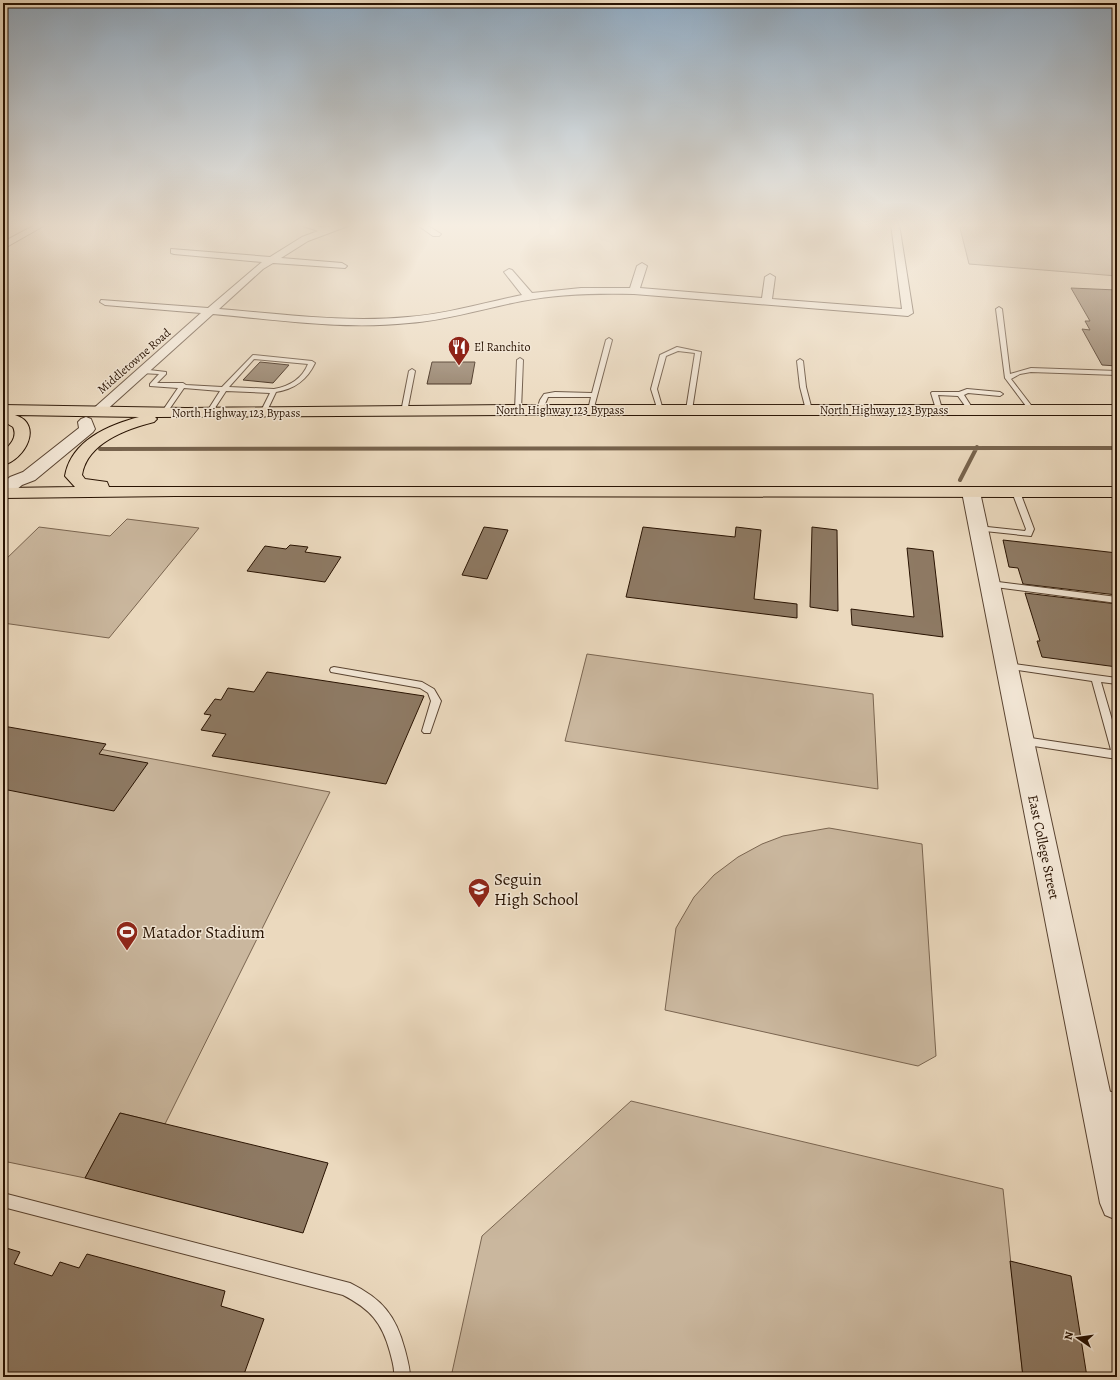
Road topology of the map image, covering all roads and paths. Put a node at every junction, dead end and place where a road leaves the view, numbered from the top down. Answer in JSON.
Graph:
{"nodes":[{"id":1,"x":237,"y":288,"type":"edge"},
{"id":2,"x":522,"y":288,"type":"edge"},
{"id":3,"x":769,"y":288,"type":"edge"},
{"id":4,"x":904,"y":288,"type":"edge"},
{"id":5,"x":634,"y":291,"type":"joint"},
{"id":6,"x":529,"y":297,"type":"junction"},
{"id":7,"x":767,"y":301,"type":"junction"},
{"id":8,"x":105,"y":302,"type":"dead end"},
{"id":9,"x":999,"y":308,"type":"dead end"},
{"id":10,"x":210,"y":312,"type":"junction"},
{"id":11,"x":609,"y":340,"type":"dead end"},
{"id":12,"x":520,"y":360,"type":"dead end"},
{"id":13,"x":800,"y":361,"type":"dead end"},
{"id":14,"x":141,"y":371,"type":"junction"},
{"id":15,"x":412,"y":371,"type":"dead end"},
{"id":16,"x":1117,"y":373,"type":"edge"},
{"id":17,"x":1008,"y":378,"type":"junction"},
{"id":18,"x":183,"y":385,"type":"junction"},
{"id":19,"x":224,"y":389,"type":"junction"},
{"id":20,"x":274,"y":390,"type":"junction"},
{"id":21,"x":960,"y":394,"type":"junction"},
{"id":22,"x":1000,"y":394,"type":"dead end"},
{"id":23,"x":595,"y":395,"type":"junction"},
{"id":24,"x":939,"y":409,"type":"junction"},
{"id":25,"x":970,"y":409,"type":"junction"},
{"id":26,"x":3,"y":410,"type":"edge"},
{"id":27,"x":518,"y":410,"type":"junction"},
{"id":28,"x":540,"y":410,"type":"junction"},
{"id":29,"x":591,"y":410,"type":"junction"},
{"id":30,"x":660,"y":410,"type":"junction"},
{"id":31,"x":689,"y":410,"type":"junction"},
{"id":32,"x":809,"y":410,"type":"junction"},
{"id":33,"x":1030,"y":410,"type":"junction"},
{"id":34,"x":1117,"y":410,"type":"edge"},
{"id":35,"x":404,"y":412,"type":"junction"},
{"id":36,"x":164,"y":413,"type":"junction"},
{"id":37,"x":186,"y":413,"type":"junction"},
{"id":38,"x":209,"y":413,"type":"junction"},
{"id":39,"x":263,"y":413,"type":"junction"},
{"id":40,"x":3,"y":416,"type":"edge"},
{"id":41,"x":92,"y":417,"type":"junction"},
{"id":42,"x":3,"y":460,"type":"edge"},
{"id":43,"x":7,"y":488,"type":"edge"},
{"id":44,"x":175,"y":491,"type":"junction"},
{"id":45,"x":971,"y":492,"type":"junction"},
{"id":46,"x":1016,"y":492,"type":"junction"},
{"id":47,"x":1117,"y":492,"type":"edge"},
{"id":48,"x":978,"y":528,"type":"junction"},
{"id":49,"x":990,"y":584,"type":"junction"},
{"id":50,"x":1117,"y":600,"type":"edge"},
{"id":51,"x":1006,"y":666,"type":"junction"},
{"id":52,"x":334,"y":670,"type":"dead end"},
{"id":53,"x":1096,"y":678,"type":"junction"},
{"id":54,"x":1117,"y":681,"type":"edge"},
{"id":55,"x":427,"y":731,"type":"dead end"},
{"id":56,"x":1022,"y":741,"type":"junction"},
{"id":57,"x":1117,"y":755,"type":"edge"},
{"id":58,"x":1106,"y":1098,"type":"edge"},
{"id":59,"x":3,"y":1200,"type":"edge"},
{"id":60,"x":1117,"y":1203,"type":"edge"},
{"id":61,"x":402,"y":1377,"type":"edge"}],
"edges":[{"from":1,"to":10,"type":"street","name":"Middletowne Road"},
{"from":2,"to":6,"type":"street"},
{"from":3,"to":7,"type":"street"},
{"from":4,"to":7,"type":"street"},
{"from":5,"to":6,"type":"street"},
{"from":5,"to":7,"type":"street"},
{"from":6,"to":10,"type":"street"},
{"from":8,"to":10,"type":"street"},
{"from":9,"to":17,"type":"lane"},
{"from":10,"to":14,"type":"street","name":"Middletowne Road"},
{"from":11,"to":23,"type":"lane"},
{"from":12,"to":27,"type":"lane"},
{"from":13,"to":32,"type":"lane"},
{"from":14,"to":18,"type":"lane"},
{"from":14,"to":41,"type":"street","name":"Middletowne Road"},
{"from":15,"to":35,"type":"lane"},
{"from":16,"to":17,"type":"lane"},
{"from":17,"to":33,"type":"lane"},
{"from":18,"to":19,"type":"lane"},
{"from":18,"to":36,"type":"lane"},
{"from":19,"to":20,"type":"lane"},
{"from":19,"to":20,"type":"lane"},
{"from":19,"to":38,"type":"lane"},
{"from":20,"to":39,"type":"lane"},
{"from":21,"to":22,"type":"lane"},
{"from":21,"to":24,"type":"lane"},
{"from":21,"to":25,"type":"lane"},
{"from":23,"to":28,"type":"lane"},
{"from":23,"to":29,"type":"lane"},
{"from":24,"to":25,"type":"main road","name":"North Highway 123 Bypass"},
{"from":24,"to":32,"type":"main road","name":"North Highway 123 Bypass"},
{"from":25,"to":33,"type":"main road","name":"North Highway 123 Bypass"},
{"from":26,"to":41,"type":"main road","name":"North Highway 123 Bypass"},
{"from":27,"to":28,"type":"main road","name":"North Highway 123 Bypass"},
{"from":27,"to":35,"type":"main road","name":"North Highway 123 Bypass"},
{"from":28,"to":29,"type":"main road","name":"North Highway 123 Bypass"},
{"from":29,"to":30,"type":"main road","name":"North Highway 123 Bypass"},
{"from":30,"to":31,"type":"main road","name":"North Highway 123 Bypass"},
{"from":30,"to":31,"type":"lane"},
{"from":31,"to":32,"type":"main road","name":"North Highway 123 Bypass"},
{"from":33,"to":34,"type":"main road","name":"North Highway 123 Bypass"},
{"from":35,"to":39,"type":"main road","name":"North Highway 123 Bypass"},
{"from":36,"to":37,"type":"main road","name":"North Highway 123 Bypass"},
{"from":36,"to":41,"type":"main road","name":"North Highway 123 Bypass"},
{"from":37,"to":38,"type":"main road","name":"North Highway 123 Bypass"},
{"from":37,"to":44,"type":"main road"},
{"from":38,"to":39,"type":"main road","name":"North Highway 123 Bypass"},
{"from":40,"to":42,"type":"main road"},
{"from":41,"to":43,"type":"street"},
{"from":43,"to":44,"type":"main road"},
{"from":44,"to":45,"type":"main road"},
{"from":45,"to":46,"type":"main road"},
{"from":45,"to":48,"type":"street","name":"East College Street"},
{"from":46,"to":47,"type":"main road"},
{"from":46,"to":48,"type":"lane"},
{"from":48,"to":49,"type":"street","name":"East College Street"},
{"from":49,"to":50,"type":"lane"},
{"from":49,"to":51,"type":"street","name":"East College Street"},
{"from":51,"to":53,"type":"lane"},
{"from":51,"to":56,"type":"street","name":"East College Street"},
{"from":52,"to":55,"type":"lane"},
{"from":53,"to":54,"type":"lane"},
{"from":53,"to":57,"type":"lane"},
{"from":56,"to":57,"type":"lane"},
{"from":56,"to":58,"type":"street","name":"East College Street"},
{"from":58,"to":60,"type":"street","name":"East College Street"},
{"from":59,"to":61,"type":"lane"}]}
